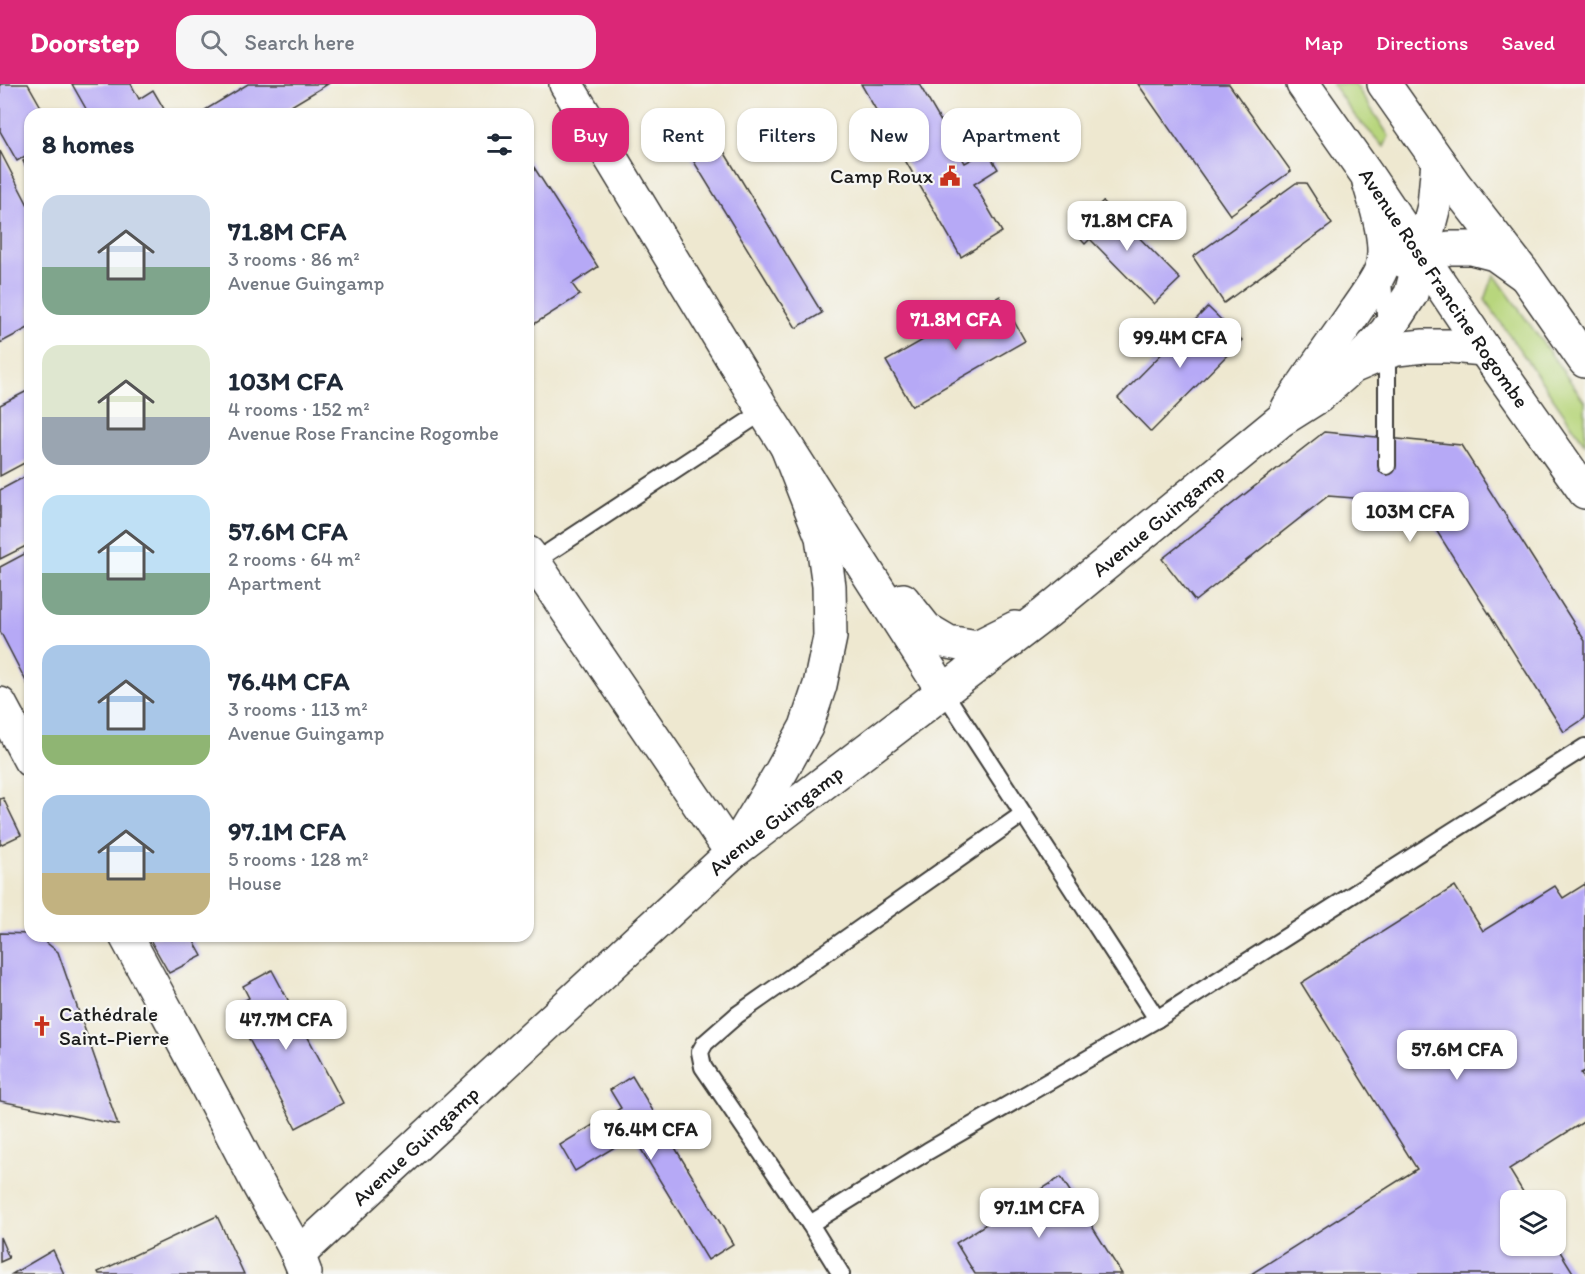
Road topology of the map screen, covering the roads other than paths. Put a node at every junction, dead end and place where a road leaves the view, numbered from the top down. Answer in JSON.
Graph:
{"nodes":[{"id":1,"x":566,"y":84,"type":"edge"},
{"id":2,"x":1303,"y":84,"type":"edge"},
{"id":3,"x":1384,"y":84,"type":"edge"},
{"id":4,"x":1438,"y":161,"type":"junction"},
{"id":5,"x":1367,"y":175,"type":"junction"},
{"id":6,"x":1421,"y":255,"type":"junction"},
{"id":7,"x":1382,"y":267,"type":"junction"},
{"id":8,"x":1524,"y":276,"type":"junction"},
{"id":9,"x":1386,"y":342,"type":"junction"},
{"id":10,"x":1484,"y":349,"type":"junction"},
{"id":11,"x":1585,"y":361,"type":"edge"},
{"id":12,"x":1524,"y":406,"type":"junction"},
{"id":13,"x":764,"y":411,"type":"junction"},
{"id":14,"x":1281,"y":420,"type":"junction"},
{"id":15,"x":787,"y":447,"type":"junction"},
{"id":16,"x":1387,"y":466,"type":"dead end"},
{"id":17,"x":1585,"y":474,"type":"edge"},
{"id":18,"x":1585,"y":492,"type":"edge"},
{"id":19,"x":534,"y":556,"type":"edge"},
{"id":20,"x":534,"y":562,"type":"edge"},
{"id":21,"x":1047,"y":613,"type":"junction"},
{"id":22,"x":944,"y":692,"type":"junction"},
{"id":23,"x":0,"y":704,"type":"edge"},
{"id":24,"x":1585,"y":747,"type":"edge"},
{"id":25,"x":24,"y":749,"type":"edge"},
{"id":26,"x":1023,"y":814,"type":"junction"},
{"id":27,"x":732,"y":853,"type":"junction"},
{"id":28,"x":129,"y":942,"type":"edge"},
{"id":29,"x":1157,"y":1019,"type":"junction"},
{"id":30,"x":810,"y":1224,"type":"junction"},
{"id":31,"x":302,"y":1264,"type":"edge"},
{"id":32,"x":841,"y":1274,"type":"edge"}],
"edges":[{"from":1,"to":13,"type":"street"},
{"from":2,"to":5,"type":"street","name":"Avenue Rose Francine Rogombe"},
{"from":3,"to":4,"type":"street"},
{"from":4,"to":6,"type":"street"},
{"from":4,"to":8,"type":"street"},
{"from":5,"to":6,"type":"street","name":"Avenue Rose Francine Rogombe"},
{"from":5,"to":7,"type":"street"},
{"from":6,"to":7,"type":"street"},
{"from":6,"to":8,"type":"street"},
{"from":6,"to":9,"type":"street"},
{"from":6,"to":10,"type":"street","name":"Avenue Rose Francine Rogombe"},
{"from":7,"to":9,"type":"lane"},
{"from":7,"to":14,"type":"street"},
{"from":8,"to":11,"type":"street"},
{"from":9,"to":10,"type":"street"},
{"from":9,"to":14,"type":"street"},
{"from":9,"to":16,"type":"lane"},
{"from":10,"to":12,"type":"street","name":"Avenue Rose Francine Rogombe"},
{"from":12,"to":17,"type":"street"},
{"from":12,"to":18,"type":"street","name":"Avenue Rose Francine Rogombe"},
{"from":13,"to":15,"type":"street"},
{"from":13,"to":19,"type":"lane"},
{"from":14,"to":21,"type":"street","name":"Avenue Guingamp"},
{"from":15,"to":21,"type":"street"},
{"from":15,"to":22,"type":"street"},
{"from":15,"to":27,"type":"street"},
{"from":20,"to":27,"type":"street"},
{"from":21,"to":22,"type":"street","name":"Avenue Guingamp"},
{"from":22,"to":26,"type":"lane"},
{"from":22,"to":27,"type":"street","name":"Avenue Guingamp"},
{"from":23,"to":25,"type":"street"},
{"from":24,"to":29,"type":"lane"},
{"from":26,"to":29,"type":"lane"},
{"from":26,"to":30,"type":"lane"},
{"from":27,"to":31,"type":"street","name":"Avenue Guingamp"},
{"from":28,"to":31,"type":"street"},
{"from":29,"to":30,"type":"lane"},
{"from":30,"to":32,"type":"lane"}]}
